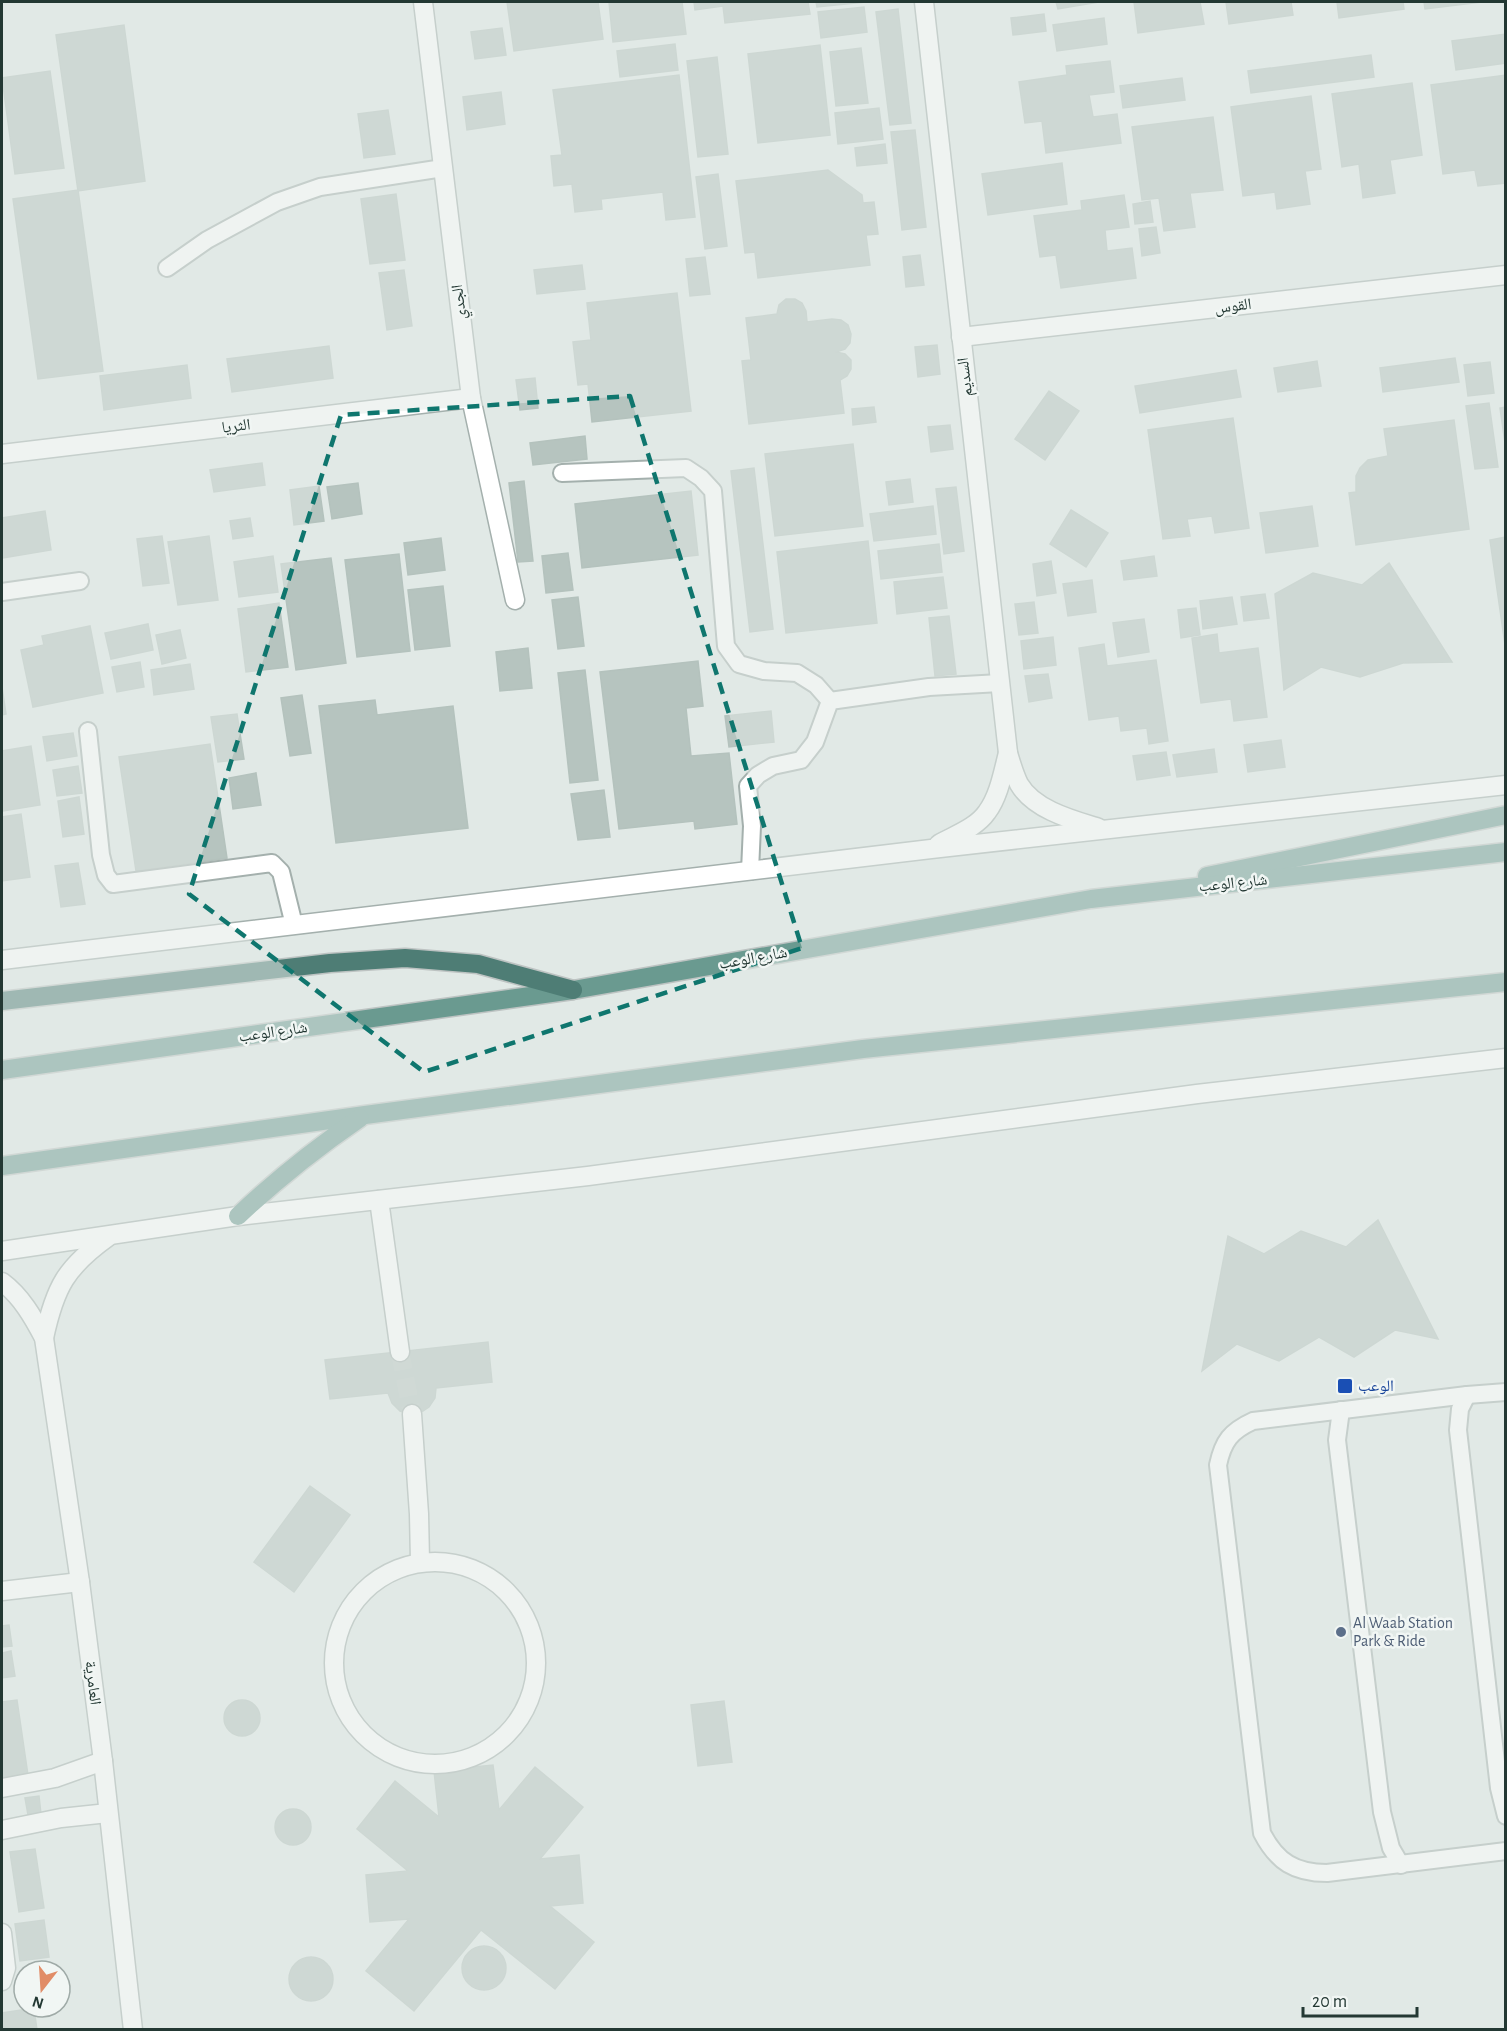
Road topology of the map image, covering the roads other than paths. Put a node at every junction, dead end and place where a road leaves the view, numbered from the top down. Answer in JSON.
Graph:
{"nodes":[{"id":1,"x":423,"y":2,"type":"edge"},
{"id":2,"x":924,"y":2,"type":"edge"},
{"id":3,"x":443,"y":168,"type":"junction"},
{"id":4,"x":167,"y":268,"type":"dead end"},
{"id":5,"x":1506,"y":275,"type":"edge"},
{"id":6,"x":960,"y":337,"type":"junction"},
{"id":7,"x":471,"y":398,"type":"junction"},
{"id":8,"x":2,"y":454,"type":"edge"},
{"id":9,"x":562,"y":473,"type":"dead end"},
{"id":10,"x":80,"y":581,"type":"dead end"},
{"id":11,"x":2,"y":592,"type":"edge"},
{"id":12,"x":515,"y":600,"type":"dead end"},
{"id":13,"x":1000,"y":682,"type":"junction"},
{"id":14,"x":830,"y":700,"type":"junction"},
{"id":15,"x":87,"y":731,"type":"dead end"},
{"id":16,"x":1008,"y":753,"type":"junction"},
{"id":17,"x":1506,"y":785,"type":"edge"},
{"id":18,"x":1506,"y":814,"type":"edge"},
{"id":19,"x":1107,"y":830,"type":"junction"},
{"id":20,"x":931,"y":849,"type":"junction"},
{"id":21,"x":1506,"y":852,"type":"edge"},
{"id":22,"x":750,"y":871,"type":"junction"},
{"id":23,"x":1091,"y":900,"type":"junction"},
{"id":24,"x":294,"y":925,"type":"junction"},
{"id":25,"x":2,"y":960,"type":"edge"},
{"id":26,"x":1506,"y":982,"type":"edge"},
{"id":27,"x":573,"y":990,"type":"junction"},
{"id":28,"x":2,"y":1001,"type":"edge"},
{"id":29,"x":1506,"y":1058,"type":"edge"},
{"id":30,"x":2,"y":1070,"type":"edge"},
{"id":31,"x":365,"y":1115,"type":"junction"},
{"id":32,"x":2,"y":1166,"type":"edge"},
{"id":33,"x":379,"y":1200,"type":"junction"},
{"id":34,"x":238,"y":1216,"type":"junction"},
{"id":35,"x":110,"y":1235,"type":"junction"},
{"id":36,"x":2,"y":1251,"type":"edge"},
{"id":37,"x":2,"y":1282,"type":"edge"},
{"id":38,"x":44,"y":1338,"type":"junction"},
{"id":39,"x":400,"y":1352,"type":"tunnel mouth"},
{"id":40,"x":1506,"y":1392,"type":"edge"},
{"id":41,"x":1467,"y":1395,"type":"junction"},
{"id":42,"x":1341,"y":1410,"type":"junction"},
{"id":43,"x":412,"y":1414,"type":"tunnel mouth"},
{"id":44,"x":420,"y":1561,"type":"junction"},
{"id":45,"x":80,"y":1582,"type":"junction"},
{"id":46,"x":2,"y":1590,"type":"edge"},
{"id":47,"x":103,"y":1761,"type":"junction"},
{"id":48,"x":2,"y":1788,"type":"edge"},
{"id":49,"x":108,"y":1813,"type":"junction"},
{"id":50,"x":1506,"y":1816,"type":"edge"},
{"id":51,"x":2,"y":1830,"type":"edge"},
{"id":52,"x":1506,"y":1851,"type":"edge"},
{"id":53,"x":1401,"y":1864,"type":"junction"},
{"id":54,"x":2,"y":1933,"type":"edge"},
{"id":55,"x":2,"y":1981,"type":"edge"},
{"id":56,"x":133,"y":2030,"type":"edge"}],
"edges":[{"from":1,"to":3,"type":"street","name":"الجدي"},
{"from":2,"to":6,"type":"street","name":"السديم"},
{"from":3,"to":4,"type":"lane"},
{"from":3,"to":7,"type":"street","name":"الجدي"},
{"from":5,"to":6,"type":"street","name":"القوس"},
{"from":6,"to":13,"type":"street","name":"السديم"},
{"from":7,"to":8,"type":"street","name":"الثريا"},
{"from":7,"to":12,"type":"street","name":"الجدي"},
{"from":9,"to":14,"type":"lane"},
{"from":10,"to":11,"type":"lane"},
{"from":13,"to":14,"type":"lane"},
{"from":13,"to":16,"type":"street","name":"السديم"},
{"from":14,"to":22,"type":"lane"},
{"from":15,"to":24,"type":"lane"},
{"from":16,"to":19,"type":"street","name":"السديم"},
{"from":16,"to":20,"type":"street","name":"السديم"},
{"from":17,"to":19,"type":"street"},
{"from":18,"to":23,"type":"main road"},
{"from":19,"to":20,"type":"street"},
{"from":20,"to":22,"type":"street"},
{"from":21,"to":23,"type":"main road","name":"شارع الوعب"},
{"from":22,"to":24,"type":"street"},
{"from":23,"to":27,"type":"main road","name":"شارع الوعب"},
{"from":24,"to":25,"type":"street"},
{"from":26,"to":31,"type":"main road"},
{"from":27,"to":28,"type":"highway"},
{"from":27,"to":30,"type":"main road","name":"شارع الوعب"},
{"from":29,"to":33,"type":"street"},
{"from":31,"to":32,"type":"main road"},
{"from":31,"to":34,"type":"main road"},
{"from":33,"to":34,"type":"street"},
{"from":33,"to":39,"type":"street"},
{"from":34,"to":35,"type":"street"},
{"from":35,"to":36,"type":"street"},
{"from":35,"to":38,"type":"street","name":"العامرية"},
{"from":37,"to":38,"type":"street","name":"العامرية"},
{"from":38,"to":45,"type":"street","name":"العامرية"},
{"from":40,"to":41,"type":"lane"},
{"from":41,"to":42,"type":"lane"},
{"from":41,"to":50,"type":"lane"},
{"from":42,"to":53,"type":"lane"},
{"from":42,"to":53,"type":"lane"},
{"from":43,"to":44,"type":"street"},
{"from":44,"to":44,"type":"street"},
{"from":45,"to":46,"type":"street"},
{"from":45,"to":47,"type":"street","name":"العامرية"},
{"from":47,"to":48,"type":"street"},
{"from":47,"to":49,"type":"street","name":"العامرية"},
{"from":49,"to":51,"type":"street"},
{"from":49,"to":56,"type":"street","name":"العامرية"},
{"from":52,"to":53,"type":"lane"},
{"from":54,"to":55,"type":"street"}]}
